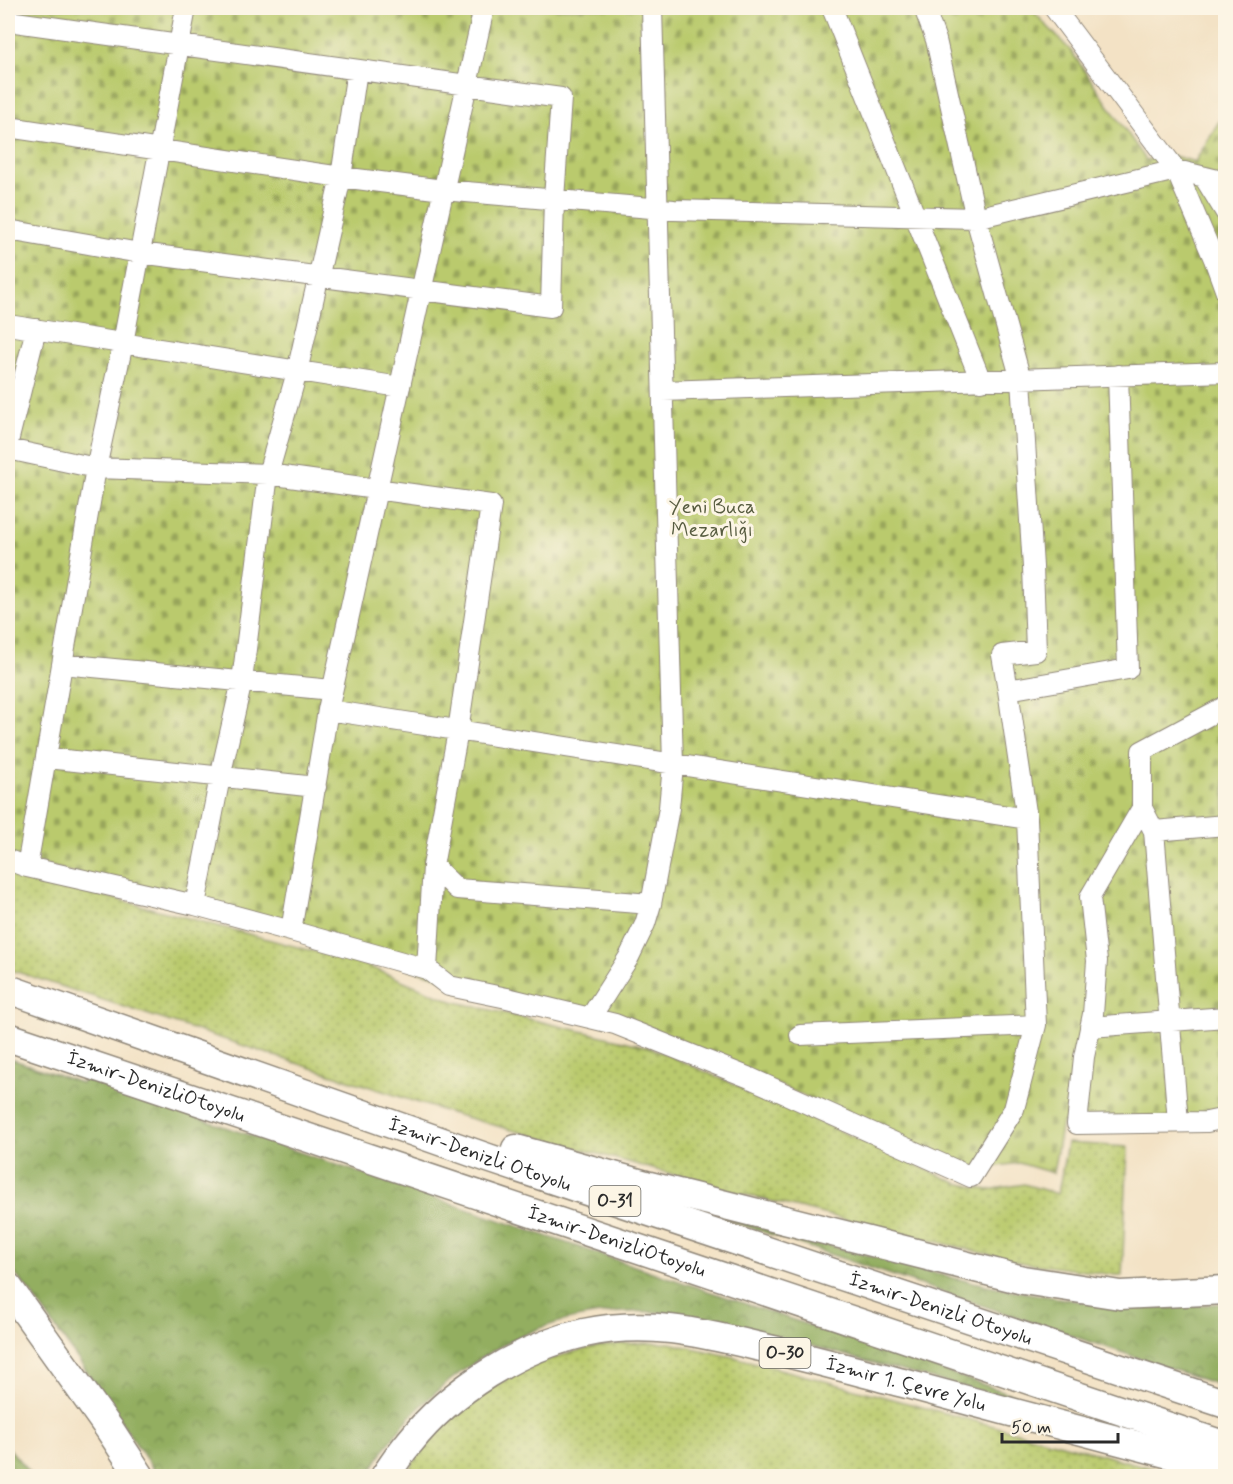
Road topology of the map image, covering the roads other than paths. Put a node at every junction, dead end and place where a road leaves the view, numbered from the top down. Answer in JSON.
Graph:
{"nodes":[{"id":1,"x":186,"y":8,"type":"edge"},
{"id":2,"x":484,"y":8,"type":"edge"},
{"id":3,"x":652,"y":8,"type":"edge"},
{"id":4,"x":832,"y":8,"type":"edge"},
{"id":5,"x":924,"y":8,"type":"edge"},
{"id":6,"x":1054,"y":8,"type":"edge"},
{"id":7,"x":8,"y":21,"type":"edge"},
{"id":8,"x":179,"y":45,"type":"junction"},
{"id":9,"x":357,"y":70,"type":"junction"},
{"id":10,"x":467,"y":85,"type":"junction"},
{"id":11,"x":8,"y":127,"type":"edge"},
{"id":12,"x":159,"y":149,"type":"junction"},
{"id":13,"x":1176,"y":170,"type":"junction"},
{"id":14,"x":341,"y":177,"type":"junction"},
{"id":15,"x":1204,"y":177,"type":"junction"},
{"id":16,"x":1226,"y":182,"type":"edge"},
{"id":17,"x":444,"y":190,"type":"junction"},
{"id":18,"x":554,"y":200,"type":"junction"},
{"id":19,"x":658,"y":208,"type":"junction"},
{"id":20,"x":1226,"y":213,"type":"edge"},
{"id":21,"x":914,"y":216,"type":"junction"},
{"id":22,"x":976,"y":218,"type":"junction"},
{"id":23,"x":8,"y":230,"type":"edge"},
{"id":24,"x":140,"y":253,"type":"junction"},
{"id":25,"x":319,"y":276,"type":"junction"},
{"id":26,"x":421,"y":290,"type":"junction"},
{"id":27,"x":1226,"y":292,"type":"edge"},
{"id":28,"x":8,"y":325,"type":"edge"},
{"id":29,"x":36,"y":329,"type":"junction"},
{"id":30,"x":123,"y":343,"type":"junction"},
{"id":31,"x":297,"y":372,"type":"junction"},
{"id":32,"x":1226,"y":372,"type":"edge"},
{"id":33,"x":1118,"y":375,"type":"junction"},
{"id":34,"x":1021,"y":380,"type":"junction"},
{"id":35,"x":981,"y":381,"type":"junction"},
{"id":36,"x":400,"y":387,"type":"junction"},
{"id":37,"x":663,"y":392,"type":"junction"},
{"id":38,"x":8,"y":442,"type":"edge"},
{"id":39,"x":8,"y":449,"type":"edge"},
{"id":40,"x":96,"y":468,"type":"junction"},
{"id":41,"x":268,"y":474,"type":"junction"},
{"id":42,"x":377,"y":489,"type":"junction"},
{"id":43,"x":62,"y":664,"type":"junction"},
{"id":44,"x":242,"y":681,"type":"junction"},
{"id":45,"x":332,"y":690,"type":"junction"},
{"id":46,"x":1008,"y":690,"type":"junction"},
{"id":47,"x":1226,"y":706,"type":"edge"},
{"id":48,"x":328,"y":710,"type":"junction"},
{"id":49,"x":458,"y":731,"type":"junction"},
{"id":50,"x":46,"y":758,"type":"junction"},
{"id":51,"x":673,"y":765,"type":"junction"},
{"id":52,"x":220,"y":777,"type":"junction"},
{"id":53,"x":316,"y":787,"type":"junction"},
{"id":54,"x":1142,"y":808,"type":"junction"},
{"id":55,"x":1027,"y":819,"type":"junction"},
{"id":56,"x":1226,"y":825,"type":"edge"},
{"id":57,"x":1154,"y":831,"type":"junction"},
{"id":58,"x":8,"y":860,"type":"edge"},
{"id":59,"x":433,"y":866,"type":"junction"},
{"id":60,"x":27,"y":867,"type":"junction"},
{"id":61,"x":651,"y":904,"type":"junction"},
{"id":62,"x":195,"y":905,"type":"junction"},
{"id":63,"x":291,"y":931,"type":"junction"},
{"id":64,"x":427,"y":969,"type":"junction"},
{"id":65,"x":8,"y":989,"type":"edge"},
{"id":66,"x":1226,"y":1017,"type":"edge"},
{"id":67,"x":590,"y":1018,"type":"junction"},
{"id":68,"x":1170,"y":1023,"type":"junction"},
{"id":69,"x":1036,"y":1025,"type":"junction"},
{"id":70,"x":1090,"y":1027,"type":"junction"},
{"id":71,"x":800,"y":1035,"type":"dead end"},
{"id":72,"x":8,"y":1037,"type":"edge"},
{"id":73,"x":297,"y":1092,"type":"junction"},
{"id":74,"x":1226,"y":1119,"type":"edge"},
{"id":75,"x":1178,"y":1122,"type":"junction"},
{"id":76,"x":8,"y":1287,"type":"edge"},
{"id":77,"x":1226,"y":1290,"type":"edge"},
{"id":78,"x":1226,"y":1404,"type":"edge"},
{"id":79,"x":1226,"y":1446,"type":"edge"},
{"id":80,"x":1226,"y":1469,"type":"edge"},
{"id":81,"x":140,"y":1476,"type":"edge"},
{"id":82,"x":385,"y":1476,"type":"edge"}],
"edges":[{"from":1,"to":8,"type":"lane"},
{"from":2,"to":10,"type":"lane"},
{"from":3,"to":19,"type":"lane"},
{"from":4,"to":21,"type":"lane"},
{"from":5,"to":22,"type":"lane"},
{"from":6,"to":13,"type":"lane"},
{"from":7,"to":8,"type":"lane"},
{"from":8,"to":9,"type":"lane"},
{"from":8,"to":12,"type":"lane"},
{"from":9,"to":10,"type":"lane"},
{"from":9,"to":14,"type":"lane"},
{"from":10,"to":17,"type":"lane"},
{"from":10,"to":18,"type":"lane"},
{"from":11,"to":12,"type":"lane"},
{"from":12,"to":14,"type":"lane"},
{"from":12,"to":24,"type":"lane"},
{"from":13,"to":15,"type":"lane"},
{"from":13,"to":22,"type":"lane"},
{"from":13,"to":27,"type":"lane"},
{"from":14,"to":17,"type":"lane"},
{"from":14,"to":25,"type":"lane"},
{"from":15,"to":16,"type":"lane"},
{"from":15,"to":20,"type":"lane"},
{"from":17,"to":18,"type":"lane"},
{"from":17,"to":26,"type":"lane"},
{"from":18,"to":19,"type":"lane"},
{"from":18,"to":26,"type":"lane"},
{"from":19,"to":21,"type":"lane"},
{"from":19,"to":37,"type":"lane"},
{"from":21,"to":22,"type":"lane"},
{"from":21,"to":35,"type":"lane"},
{"from":22,"to":34,"type":"lane"},
{"from":23,"to":24,"type":"lane"},
{"from":24,"to":25,"type":"lane"},
{"from":24,"to":30,"type":"lane"},
{"from":25,"to":26,"type":"lane"},
{"from":25,"to":31,"type":"lane"},
{"from":26,"to":36,"type":"lane"},
{"from":28,"to":29,"type":"lane"},
{"from":29,"to":30,"type":"lane"},
{"from":29,"to":38,"type":"lane"},
{"from":30,"to":31,"type":"lane"},
{"from":30,"to":40,"type":"lane"},
{"from":31,"to":36,"type":"lane"},
{"from":31,"to":41,"type":"lane"},
{"from":32,"to":33,"type":"lane"},
{"from":33,"to":34,"type":"lane"},
{"from":33,"to":46,"type":"lane"},
{"from":34,"to":35,"type":"lane"},
{"from":34,"to":46,"type":"lane"},
{"from":35,"to":37,"type":"lane"},
{"from":36,"to":42,"type":"lane"},
{"from":37,"to":51,"type":"lane"},
{"from":39,"to":40,"type":"lane"},
{"from":40,"to":41,"type":"lane"},
{"from":40,"to":43,"type":"lane"},
{"from":41,"to":42,"type":"lane"},
{"from":41,"to":44,"type":"lane"},
{"from":42,"to":45,"type":"lane"},
{"from":42,"to":49,"type":"lane"},
{"from":43,"to":44,"type":"lane"},
{"from":43,"to":50,"type":"lane"},
{"from":44,"to":45,"type":"lane"},
{"from":44,"to":52,"type":"lane"},
{"from":45,"to":48,"type":"lane"},
{"from":46,"to":55,"type":"lane"},
{"from":47,"to":54,"type":"lane"},
{"from":48,"to":49,"type":"lane"},
{"from":48,"to":53,"type":"lane"},
{"from":49,"to":51,"type":"lane"},
{"from":49,"to":59,"type":"lane"},
{"from":50,"to":52,"type":"lane"},
{"from":50,"to":60,"type":"lane"},
{"from":51,"to":55,"type":"lane"},
{"from":51,"to":61,"type":"lane"},
{"from":52,"to":53,"type":"lane"},
{"from":52,"to":62,"type":"lane"},
{"from":53,"to":63,"type":"lane"},
{"from":54,"to":57,"type":"lane"},
{"from":54,"to":70,"type":"lane"},
{"from":55,"to":69,"type":"lane"},
{"from":56,"to":57,"type":"lane"},
{"from":57,"to":68,"type":"lane"},
{"from":58,"to":60,"type":"lane"},
{"from":59,"to":61,"type":"lane"},
{"from":59,"to":64,"type":"lane"},
{"from":60,"to":62,"type":"lane"},
{"from":61,"to":67,"type":"lane"},
{"from":62,"to":63,"type":"lane"},
{"from":63,"to":64,"type":"lane"},
{"from":64,"to":67,"type":"lane"},
{"from":65,"to":73,"type":"highway","name":"İzmir-Denizli Otoyolu","number":"O-31"},
{"from":66,"to":68,"type":"lane"},
{"from":67,"to":69,"type":"lane"},
{"from":68,"to":70,"type":"lane"},
{"from":68,"to":75,"type":"lane"},
{"from":69,"to":71,"type":"lane"},
{"from":70,"to":75,"type":"lane"},
{"from":72,"to":79,"type":"highway","name":"İzmir-DenizliOtoyolu","number":"O-31"},
{"from":73,"to":77,"type":"highway"},
{"from":73,"to":78,"type":"highway","name":"İzmir-Denizli Otoyolu","number":"O-31"},
{"from":74,"to":75,"type":"lane"},
{"from":76,"to":81,"type":"highway"},
{"from":80,"to":82,"type":"highway","name":"İzmir 1. Çevre Yolu","number":"O-30"}]}
